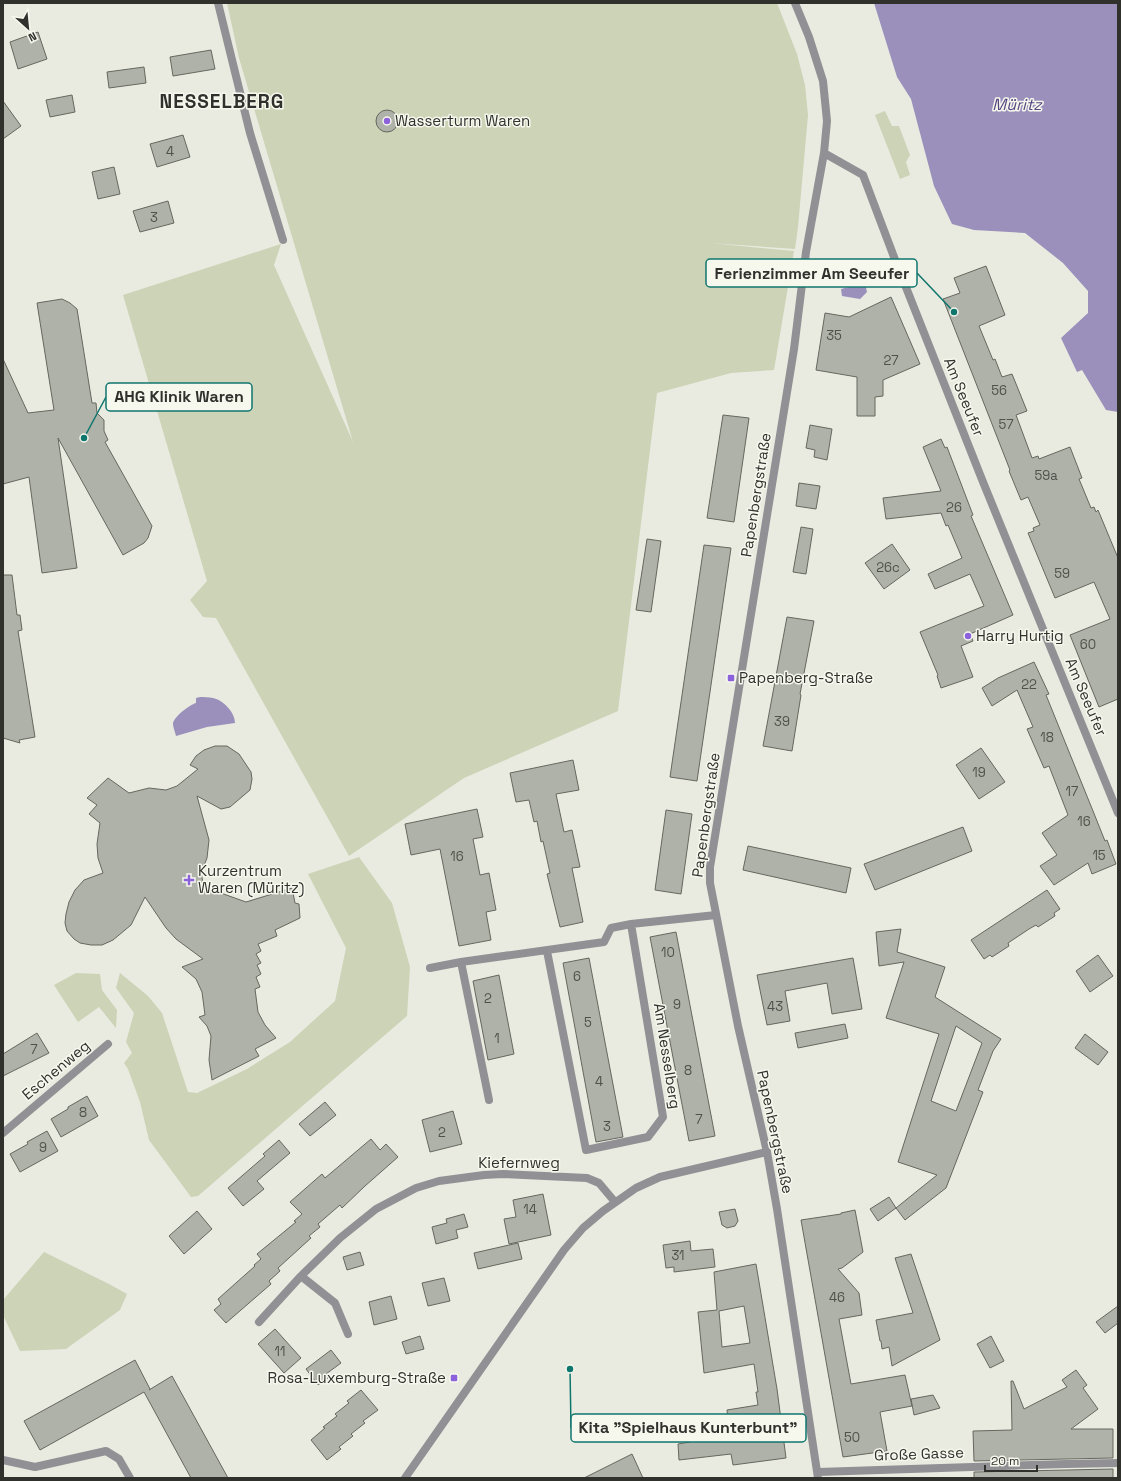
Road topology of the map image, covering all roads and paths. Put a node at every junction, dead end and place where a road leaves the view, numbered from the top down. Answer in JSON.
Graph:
{"nodes":[{"id":1,"x":218,"y":3,"type":"edge"},
{"id":2,"x":796,"y":3,"type":"edge"},
{"id":3,"x":824,"y":153,"type":"junction"},
{"id":4,"x":283,"y":240,"type":"dead end"},
{"id":5,"x":1118,"y":813,"type":"edge"},
{"id":6,"x":716,"y":915,"type":"junction"},
{"id":7,"x":631,"y":924,"type":"junction"},
{"id":8,"x":547,"y":951,"type":"junction"},
{"id":9,"x":461,"y":962,"type":"junction"},
{"id":10,"x":430,"y":968,"type":"dead end"},
{"id":11,"x":108,"y":1044,"type":"dead end"},
{"id":12,"x":489,"y":1100,"type":"dead end"},
{"id":13,"x":3,"y":1133,"type":"edge"},
{"id":14,"x":767,"y":1152,"type":"junction"},
{"id":15,"x":615,"y":1202,"type":"junction"},
{"id":16,"x":301,"y":1276,"type":"junction"},
{"id":17,"x":259,"y":1322,"type":"dead end"},
{"id":18,"x":348,"y":1334,"type":"dead end"},
{"id":19,"x":3,"y":1460,"type":"edge"},
{"id":20,"x":1118,"y":1463,"type":"edge"},
{"id":21,"x":818,"y":1475,"type":"edge"},
{"id":22,"x":130,"y":1478,"type":"edge"},
{"id":23,"x":406,"y":1478,"type":"edge"}],
"edges":[{"from":1,"to":4,"type":"street"},
{"from":2,"to":3,"type":"street"},
{"from":3,"to":5,"type":"street","name":"Am Seeufer"},
{"from":3,"to":6,"type":"street","name":"Papenbergstraße"},
{"from":6,"to":7,"type":"street"},
{"from":6,"to":14,"type":"street","name":"Papenbergstraße"},
{"from":7,"to":8,"type":"street"},
{"from":7,"to":8,"type":"street","name":"Am Nesselberg"},
{"from":8,"to":9,"type":"street"},
{"from":9,"to":10,"type":"street"},
{"from":9,"to":12,"type":"street"},
{"from":11,"to":13,"type":"street","name":"Eschenweg"},
{"from":14,"to":15,"type":"street"},
{"from":14,"to":21,"type":"street","name":"Papenbergstraße"},
{"from":15,"to":16,"type":"street","name":"Kiefernweg"},
{"from":15,"to":23,"type":"street"},
{"from":16,"to":17,"type":"street","name":"Kiefernweg"},
{"from":16,"to":18,"type":"street"},
{"from":19,"to":22,"type":"street"},
{"from":20,"to":21,"type":"street","name":"Große Gasse"}]}
